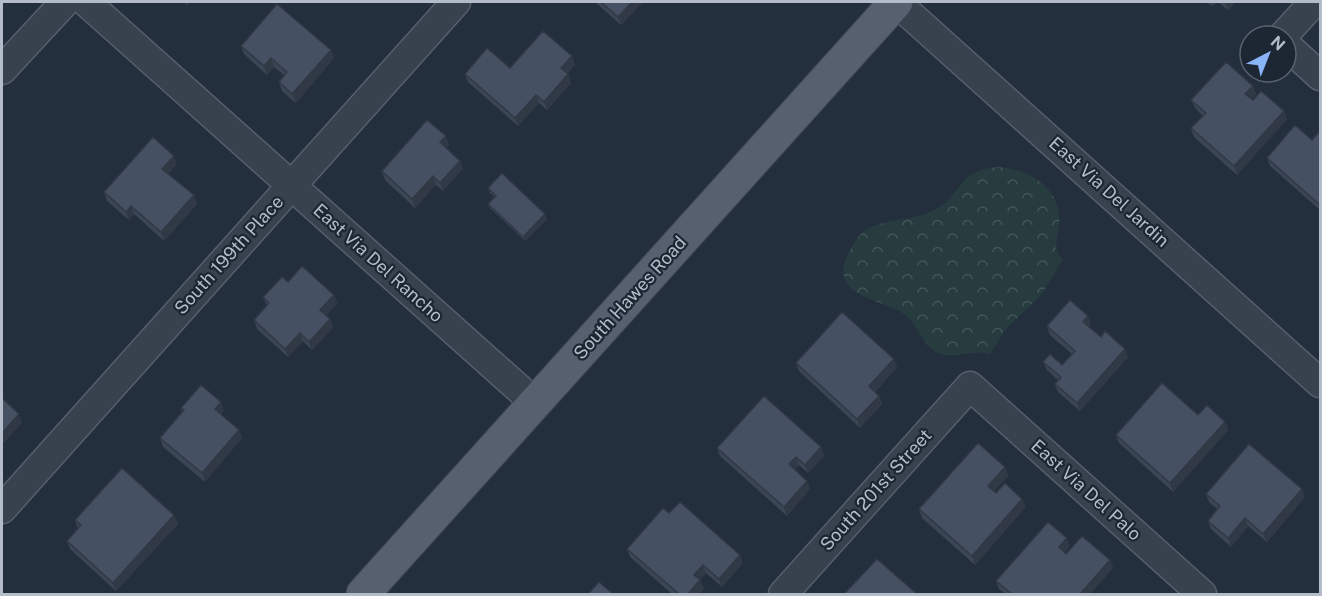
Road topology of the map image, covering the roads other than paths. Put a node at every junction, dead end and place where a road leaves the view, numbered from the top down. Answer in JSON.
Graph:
{"nodes":[{"id":1,"x":65,"y":2,"type":"edge"},
{"id":2,"x":86,"y":2,"type":"edge"},
{"id":3,"x":456,"y":2,"type":"edge"},
{"id":4,"x":896,"y":2,"type":"edge"},
{"id":5,"x":1314,"y":2,"type":"edge"},
{"id":6,"x":1294,"y":24,"type":"edge"},
{"id":7,"x":1298,"y":56,"type":"edge"},
{"id":8,"x":2,"y":70,"type":"edge"},
{"id":9,"x":1320,"y":76,"type":"edge"},
{"id":10,"x":291,"y":186,"type":"junction"},
{"id":11,"x":1320,"y":382,"type":"edge"},
{"id":12,"x":970,"y":386,"type":"joint"},
{"id":13,"x":535,"y":403,"type":"junction"},
{"id":14,"x":2,"y":509,"type":"edge"},
{"id":15,"x":363,"y":594,"type":"edge"},
{"id":16,"x":783,"y":594,"type":"edge"},
{"id":17,"x":1202,"y":594,"type":"edge"}],
"edges":[{"from":1,"to":8,"type":"street"},
{"from":2,"to":10,"type":"street","name":"East Via Del Rancho"},
{"from":3,"to":10,"type":"street","name":"South 199th Place"},
{"from":4,"to":11,"type":"street","name":"East Via Del Jardin"},
{"from":4,"to":13,"type":"main road","name":"South Hawes Road"},
{"from":5,"to":6,"type":"street"},
{"from":7,"to":9,"type":"street"},
{"from":10,"to":13,"type":"street","name":"East Via Del Rancho"},
{"from":10,"to":14,"type":"street","name":"South 199th Place"},
{"from":12,"to":16,"type":"street","name":"South 201st Street"},
{"from":12,"to":17,"type":"street","name":"East Via Del Palo"},
{"from":13,"to":15,"type":"main road","name":"South Hawes Road"}]}
